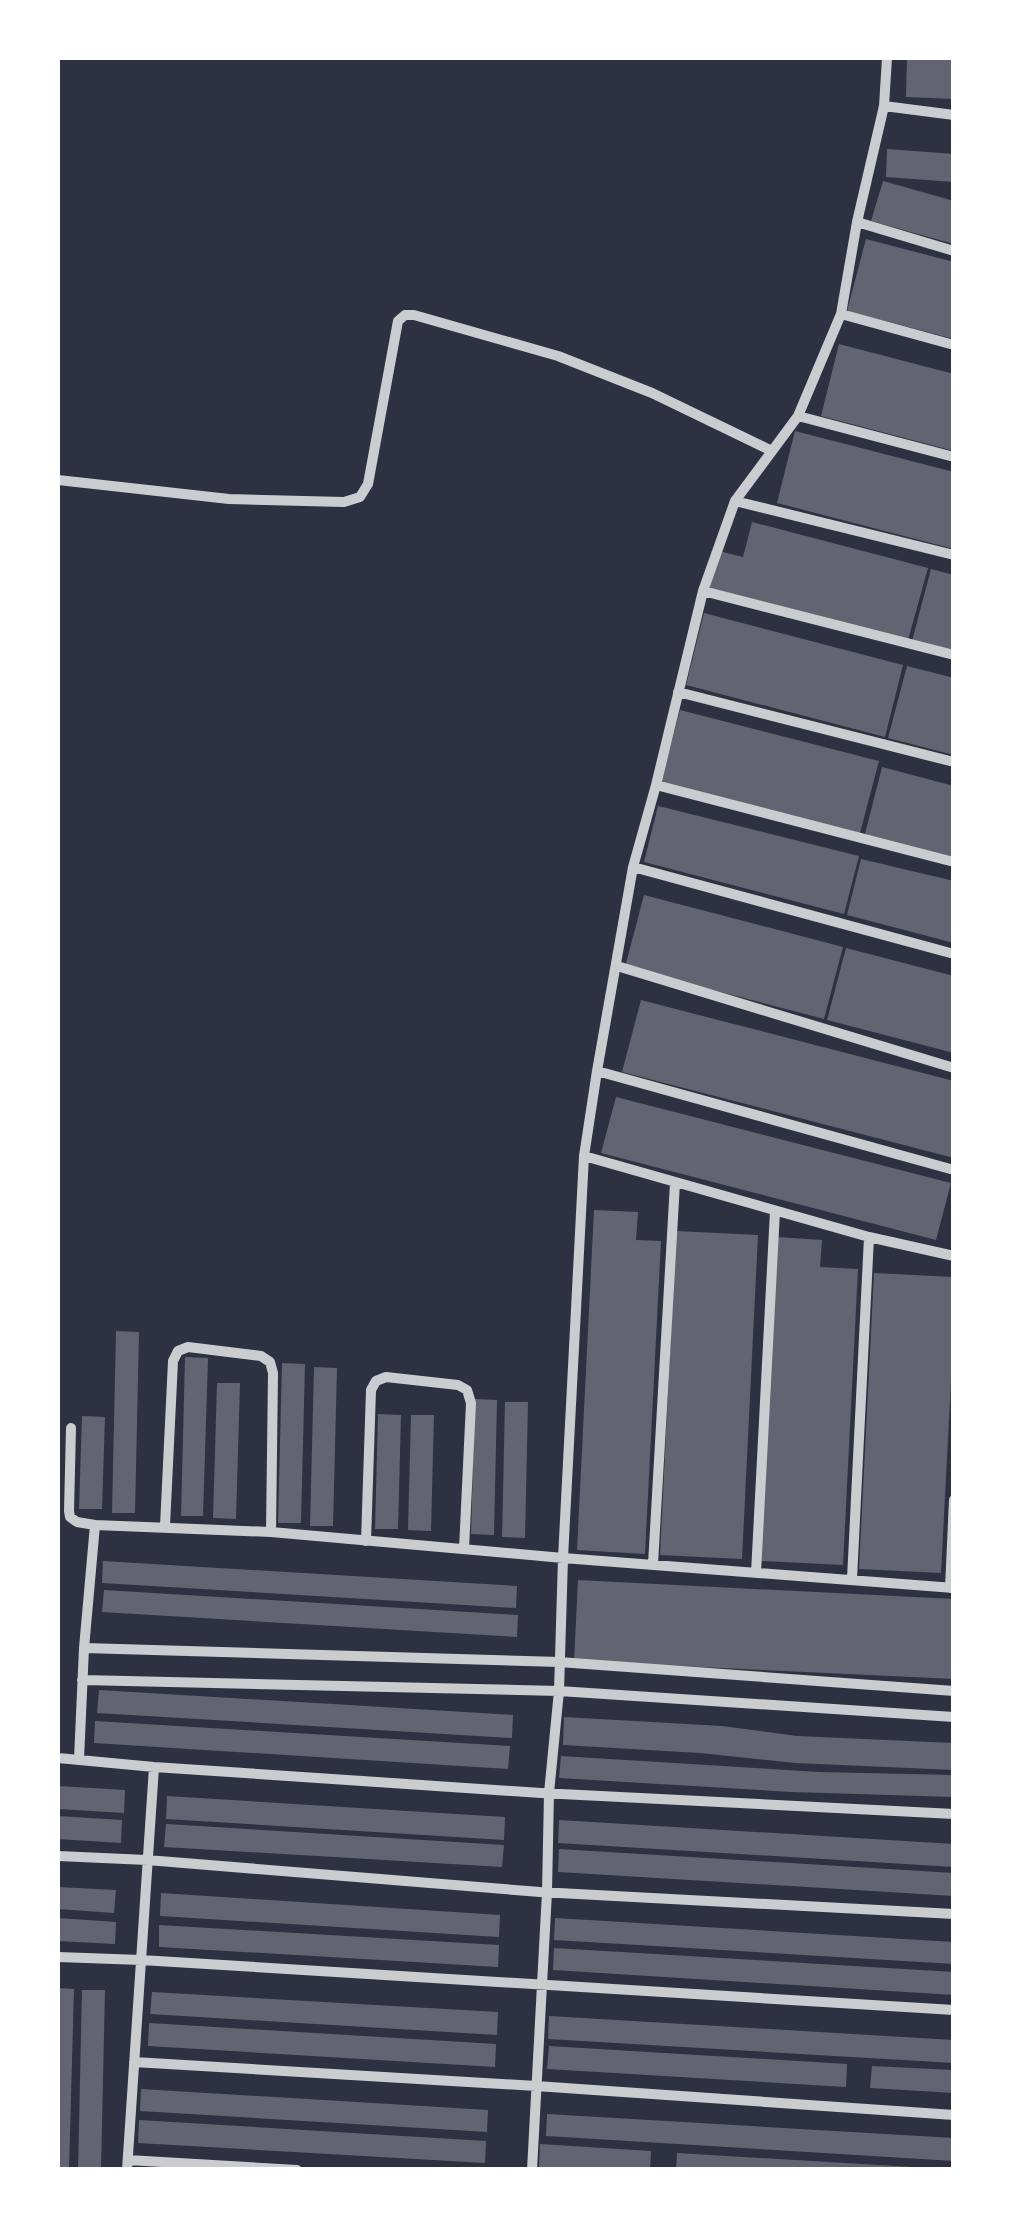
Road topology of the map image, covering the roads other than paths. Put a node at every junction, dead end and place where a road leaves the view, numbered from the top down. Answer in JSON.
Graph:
{"nodes":[{"id":1,"x":888,"y":58,"type":"edge"},
{"id":2,"x":884,"y":106,"type":"junction"},
{"id":3,"x":954,"y":114,"type":"edge"},
{"id":4,"x":857,"y":222,"type":"junction"},
{"id":5,"x":954,"y":251,"type":"edge"},
{"id":6,"x":842,"y":314,"type":"junction"},
{"id":7,"x":954,"y":346,"type":"edge"},
{"id":8,"x":798,"y":416,"type":"junction"},
{"id":9,"x":772,"y":451,"type":"junction"},
{"id":10,"x":954,"y":456,"type":"edge"},
{"id":11,"x":58,"y":480,"type":"edge"},
{"id":12,"x":736,"y":501,"type":"junction"},
{"id":13,"x":954,"y":555,"type":"edge"},
{"id":14,"x":704,"y":592,"type":"junction"},
{"id":15,"x":954,"y":654,"type":"edge"},
{"id":16,"x":678,"y":692,"type":"junction"},
{"id":17,"x":954,"y":762,"type":"edge"},
{"id":18,"x":656,"y":785,"type":"junction"},
{"id":19,"x":954,"y":862,"type":"edge"},
{"id":20,"x":633,"y":868,"type":"junction"},
{"id":21,"x":954,"y":954,"type":"edge"},
{"id":22,"x":617,"y":966,"type":"junction"},
{"id":23,"x":954,"y":1068,"type":"edge"},
{"id":24,"x":597,"y":1071,"type":"junction"},
{"id":25,"x":584,"y":1156,"type":"junction"},
{"id":26,"x":954,"y":1170,"type":"edge"},
{"id":27,"x":675,"y":1182,"type":"junction"},
{"id":28,"x":775,"y":1211,"type":"junction"},
{"id":29,"x":868,"y":1237,"type":"junction"},
{"id":30,"x":954,"y":1256,"type":"edge"},
{"id":31,"x":71,"y":1428,"type":"dead end"},
{"id":32,"x":954,"y":1500,"type":"edge"},
{"id":33,"x":95,"y":1525,"type":"junction"},
{"id":34,"x":165,"y":1526,"type":"junction"},
{"id":35,"x":271,"y":1532,"type":"junction"},
{"id":36,"x":366,"y":1541,"type":"junction"},
{"id":37,"x":464,"y":1549,"type":"junction"},
{"id":38,"x":563,"y":1558,"type":"junction"},
{"id":39,"x":654,"y":1564,"type":"junction"},
{"id":40,"x":756,"y":1573,"type":"junction"},
{"id":41,"x":852,"y":1579,"type":"junction"},
{"id":42,"x":952,"y":1588,"type":"edge"},
{"id":43,"x":84,"y":1648,"type":"junction"},
{"id":44,"x":560,"y":1662,"type":"junction"},
{"id":45,"x":82,"y":1680,"type":"junction"},
{"id":46,"x":954,"y":1691,"type":"edge"},
{"id":47,"x":559,"y":1692,"type":"junction"},
{"id":48,"x":954,"y":1717,"type":"edge"},
{"id":49,"x":58,"y":1758,"type":"edge"},
{"id":50,"x":79,"y":1759,"type":"junction"},
{"id":51,"x":154,"y":1767,"type":"junction"},
{"id":52,"x":550,"y":1793,"type":"junction"},
{"id":53,"x":954,"y":1814,"type":"edge"},
{"id":54,"x":58,"y":1856,"type":"edge"},
{"id":55,"x":147,"y":1860,"type":"junction"},
{"id":56,"x":547,"y":1892,"type":"junction"},
{"id":57,"x":954,"y":1914,"type":"edge"},
{"id":58,"x":58,"y":1957,"type":"edge"},
{"id":59,"x":140,"y":1960,"type":"junction"},
{"id":60,"x":541,"y":1986,"type":"junction"},
{"id":61,"x":954,"y":2010,"type":"edge"},
{"id":62,"x":134,"y":2062,"type":"junction"},
{"id":63,"x":536,"y":2086,"type":"junction"},
{"id":64,"x":954,"y":2116,"type":"edge"},
{"id":65,"x":128,"y":2164,"type":"edge"},
{"id":66,"x":297,"y":2170,"type":"edge"},
{"id":67,"x":532,"y":2170,"type":"edge"}],
"edges":[{"from":1,"to":2,"type":"street"},
{"from":2,"to":3,"type":"street"},
{"from":2,"to":4,"type":"street"},
{"from":4,"to":5,"type":"street"},
{"from":4,"to":6,"type":"street"},
{"from":6,"to":7,"type":"street"},
{"from":6,"to":8,"type":"street"},
{"from":8,"to":9,"type":"street"},
{"from":8,"to":10,"type":"street"},
{"from":9,"to":11,"type":"street"},
{"from":9,"to":12,"type":"street"},
{"from":12,"to":13,"type":"street"},
{"from":12,"to":14,"type":"street"},
{"from":14,"to":15,"type":"street"},
{"from":14,"to":16,"type":"street"},
{"from":16,"to":17,"type":"street"},
{"from":16,"to":18,"type":"street"},
{"from":18,"to":19,"type":"street"},
{"from":18,"to":20,"type":"street"},
{"from":20,"to":21,"type":"street"},
{"from":20,"to":22,"type":"street"},
{"from":22,"to":23,"type":"street"},
{"from":22,"to":24,"type":"street"},
{"from":24,"to":25,"type":"street"},
{"from":24,"to":26,"type":"street"},
{"from":25,"to":27,"type":"street"},
{"from":25,"to":38,"type":"street"},
{"from":27,"to":28,"type":"street"},
{"from":27,"to":39,"type":"street"},
{"from":28,"to":29,"type":"street"},
{"from":28,"to":40,"type":"street"},
{"from":29,"to":30,"type":"street"},
{"from":29,"to":41,"type":"street"},
{"from":31,"to":33,"type":"street"},
{"from":32,"to":42,"type":"street"},
{"from":33,"to":34,"type":"street"},
{"from":33,"to":43,"type":"street"},
{"from":34,"to":35,"type":"street"},
{"from":34,"to":35,"type":"street"},
{"from":35,"to":36,"type":"street"},
{"from":36,"to":37,"type":"street"},
{"from":36,"to":37,"type":"street"},
{"from":37,"to":38,"type":"street"},
{"from":38,"to":39,"type":"street"},
{"from":38,"to":44,"type":"street"},
{"from":39,"to":40,"type":"street"},
{"from":40,"to":41,"type":"street"},
{"from":41,"to":42,"type":"street"},
{"from":43,"to":44,"type":"street"},
{"from":43,"to":45,"type":"street"},
{"from":44,"to":46,"type":"street"},
{"from":44,"to":47,"type":"street"},
{"from":45,"to":47,"type":"street"},
{"from":45,"to":50,"type":"street"},
{"from":47,"to":48,"type":"street"},
{"from":47,"to":52,"type":"street"},
{"from":49,"to":50,"type":"street"},
{"from":50,"to":51,"type":"street"},
{"from":51,"to":52,"type":"street"},
{"from":51,"to":55,"type":"street"},
{"from":52,"to":53,"type":"street"},
{"from":52,"to":56,"type":"street"},
{"from":54,"to":55,"type":"street"},
{"from":55,"to":56,"type":"street"},
{"from":55,"to":59,"type":"street"},
{"from":56,"to":57,"type":"street"},
{"from":56,"to":60,"type":"street"},
{"from":58,"to":59,"type":"street"},
{"from":59,"to":60,"type":"street"},
{"from":59,"to":62,"type":"street"},
{"from":60,"to":61,"type":"street"},
{"from":60,"to":63,"type":"street"},
{"from":62,"to":63,"type":"street"},
{"from":62,"to":65,"type":"street"},
{"from":63,"to":64,"type":"street"},
{"from":63,"to":67,"type":"street"},
{"from":65,"to":66,"type":"street"}]}
